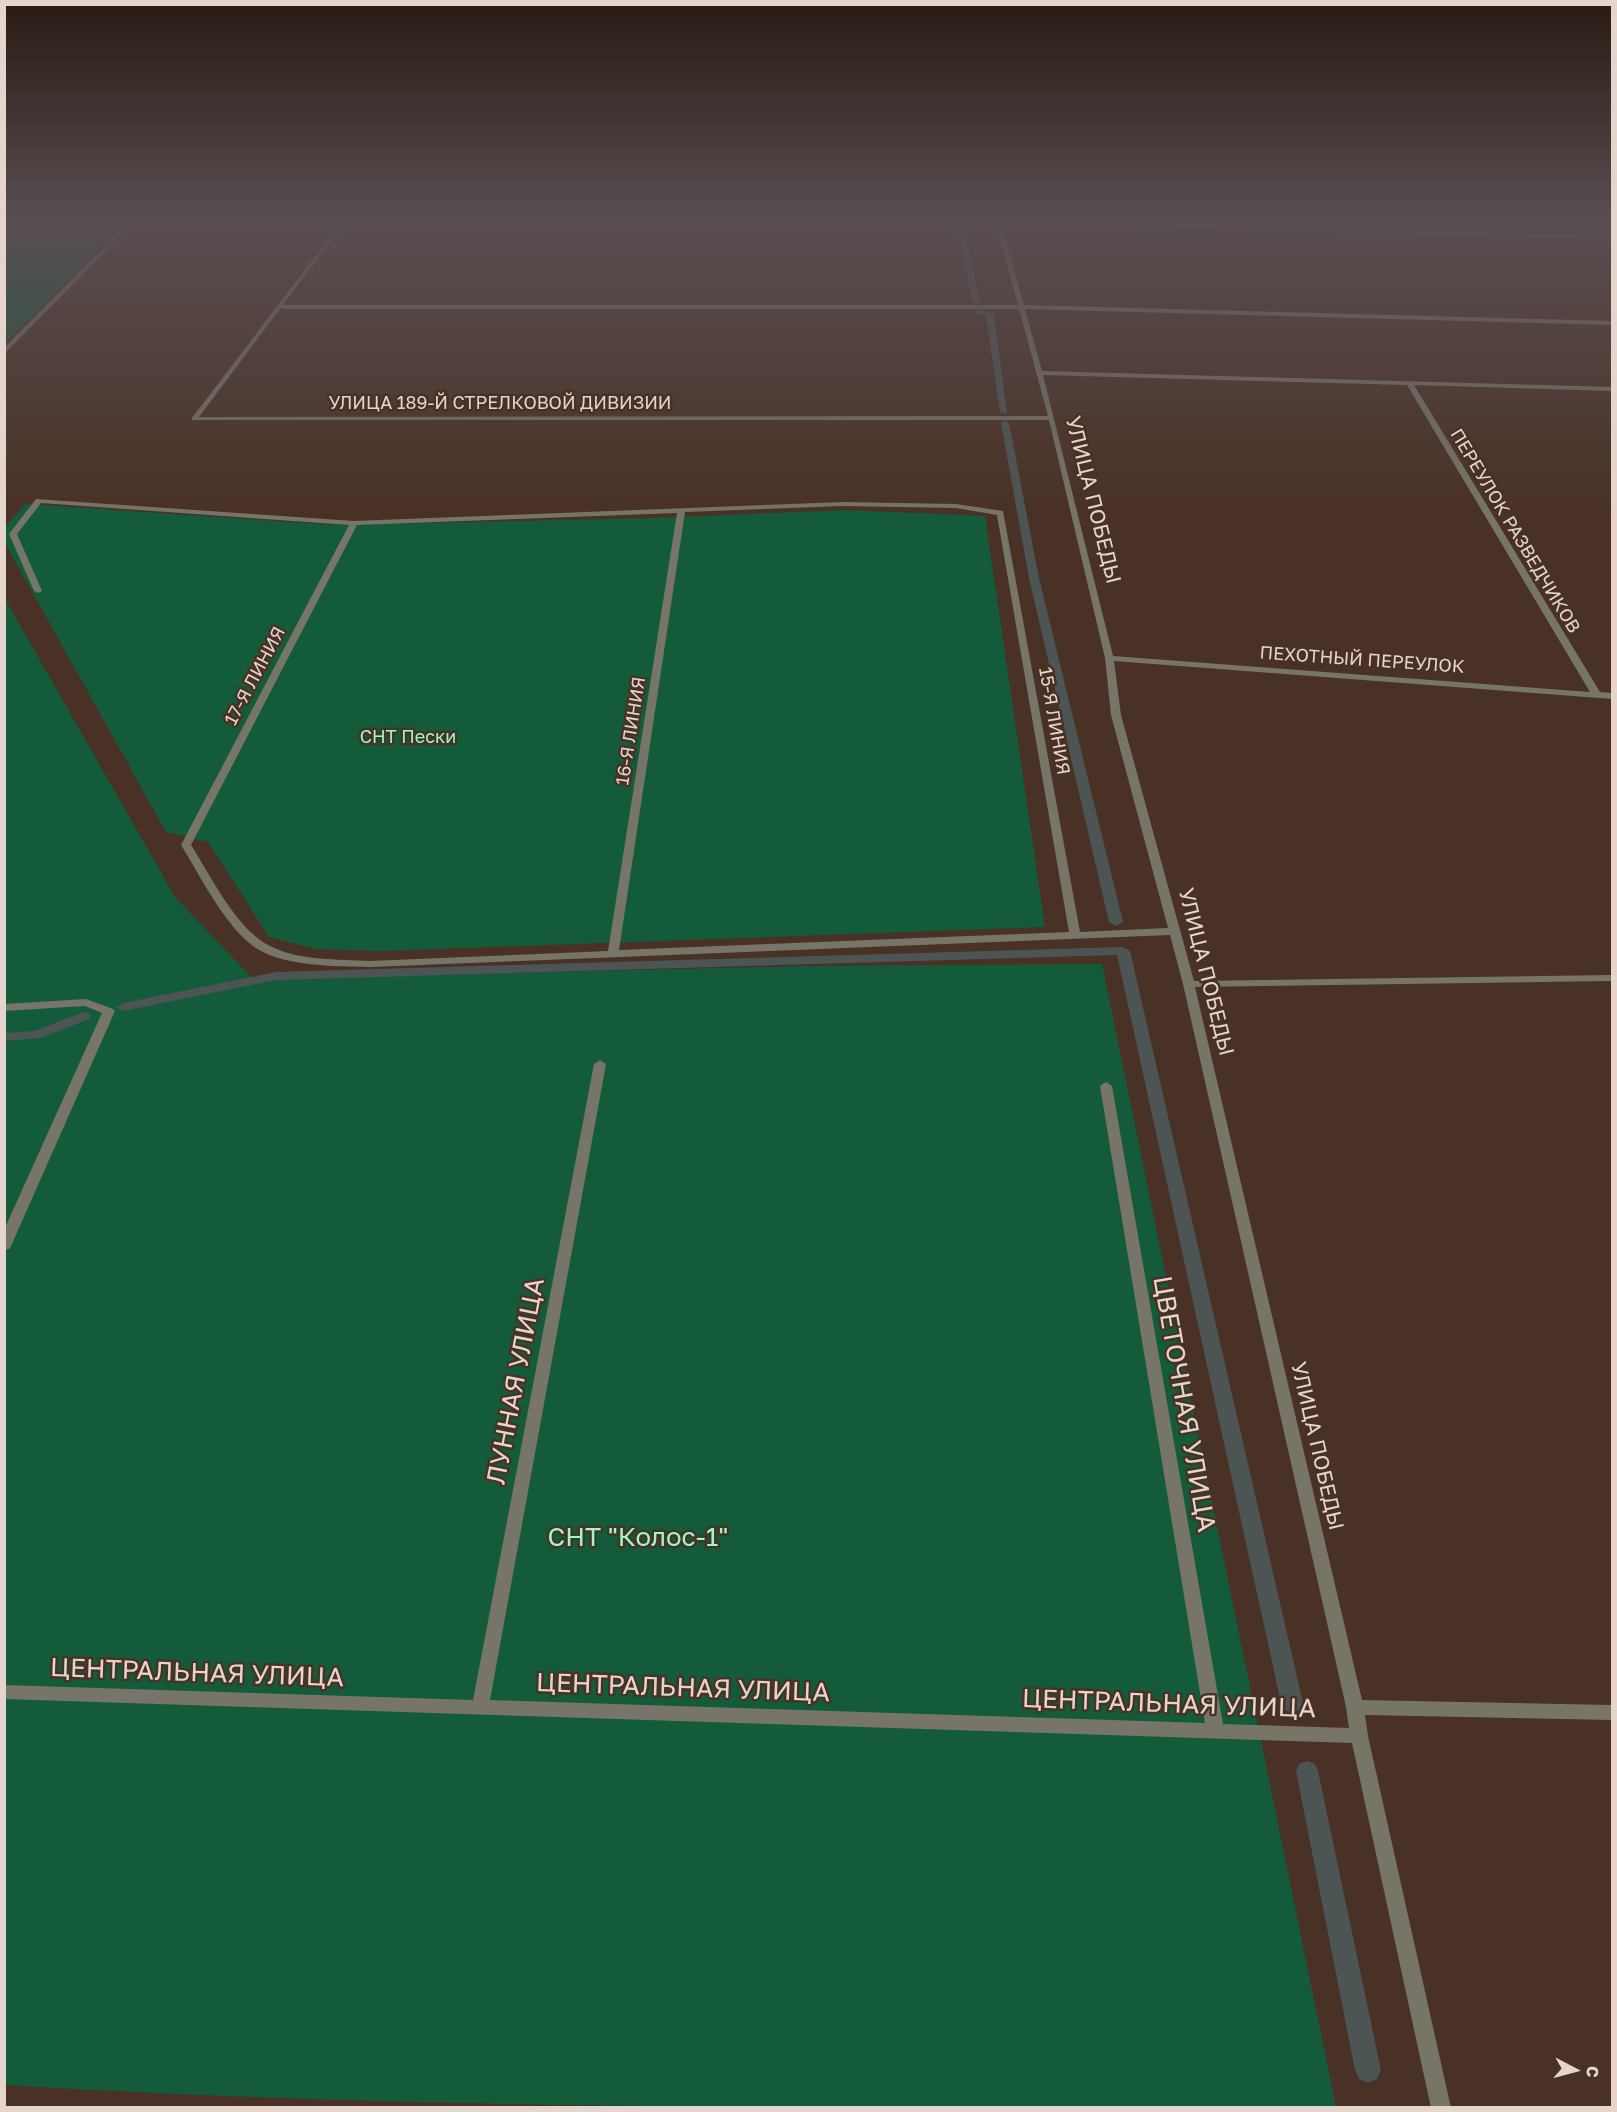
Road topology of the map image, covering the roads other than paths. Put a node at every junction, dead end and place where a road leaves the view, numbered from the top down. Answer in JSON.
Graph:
{"nodes":[{"id":1,"x":35,"y":321,"type":"edge"},
{"id":2,"x":268,"y":321,"type":"edge"},
{"id":3,"x":1024,"y":321,"type":"edge"},
{"id":4,"x":1522,"y":321,"type":"edge"},
{"id":5,"x":1612,"y":323,"type":"edge"},
{"id":6,"x":4,"y":352,"type":"edge"},
{"id":7,"x":1039,"y":373,"type":"junction"},
{"id":8,"x":1409,"y":383,"type":"junction"},
{"id":9,"x":1612,"y":389,"type":"edge"},
{"id":10,"x":1052,"y":418,"type":"junction"},
{"id":11,"x":681,"y":512,"type":"junction"},
{"id":12,"x":354,"y":523,"type":"junction"},
{"id":13,"x":38,"y":591,"type":"dead end"},
{"id":14,"x":1109,"y":658,"type":"junction"},
{"id":15,"x":1596,"y":694,"type":"junction"},
{"id":16,"x":1612,"y":696,"type":"edge"},
{"id":17,"x":1176,"y":931,"type":"junction"},
{"id":18,"x":1075,"y":935,"type":"junction"},
{"id":19,"x":613,"y":955,"type":"junction"},
{"id":20,"x":1612,"y":978,"type":"edge"},
{"id":21,"x":1189,"y":984,"type":"junction"},
{"id":22,"x":4,"y":1008,"type":"edge"},
{"id":23,"x":600,"y":1064,"type":"dead end"},
{"id":24,"x":1106,"y":1086,"type":"dead end"},
{"id":25,"x":4,"y":1246,"type":"edge"},
{"id":26,"x":4,"y":1692,"type":"edge"},
{"id":27,"x":480,"y":1707,"type":"junction"},
{"id":28,"x":1355,"y":1707,"type":"junction"},
{"id":29,"x":1612,"y":1712,"type":"edge"},
{"id":30,"x":1215,"y":1730,"type":"junction"},
{"id":31,"x":1359,"y":1736,"type":"junction"},
{"id":32,"x":1442,"y":2108,"type":"edge"}],
"edges":[{"from":1,"to":6,"type":"street"},
{"from":2,"to":10,"type":"street","name":"УЛИЦА 189-Й СТРЕЛКОВОЙ ДИВИЗИИ"},
{"from":3,"to":7,"type":"street","name":"УЛИЦА ПОБЕДЫ"},
{"from":4,"to":5,"type":"street"},
{"from":7,"to":8,"type":"street"},
{"from":7,"to":10,"type":"street","name":"УЛИЦА ПОБЕДЫ"},
{"from":8,"to":9,"type":"street"},
{"from":8,"to":15,"type":"street","name":"ПЕРЕУЛОК РАЗВЕДЧИКОВ"},
{"from":10,"to":14,"type":"street","name":"УЛИЦА ПОБЕДЫ"},
{"from":11,"to":12,"type":"street"},
{"from":11,"to":18,"type":"street","name":"15-Я ЛИНИЯ"},
{"from":11,"to":19,"type":"street","name":"16-Я ЛИНИЯ"},
{"from":12,"to":13,"type":"street"},
{"from":12,"to":19,"type":"street","name":"17-Я ЛИНИЯ"},
{"from":14,"to":15,"type":"street","name":"ПЕХОТНЫЙ ПЕРЕУЛОК"},
{"from":14,"to":17,"type":"street","name":"УЛИЦА ПОБЕДЫ"},
{"from":15,"to":16,"type":"street","name":"ПЕХОТНЫЙ ПЕРЕУЛОК"},
{"from":17,"to":18,"type":"street"},
{"from":17,"to":21,"type":"street","name":"УЛИЦА ПОБЕДЫ"},
{"from":18,"to":19,"type":"street"},
{"from":20,"to":21,"type":"street"},
{"from":21,"to":28,"type":"street","name":"УЛИЦА ПОБЕДЫ"},
{"from":22,"to":25,"type":"street"},
{"from":23,"to":27,"type":"street","name":"ЛУННАЯ УЛИЦА"},
{"from":24,"to":30,"type":"street","name":"ЦВЕТОЧНАЯ УЛИЦА"},
{"from":26,"to":27,"type":"street","name":"ЦЕНТРАЛЬНАЯ УЛИЦА"},
{"from":27,"to":30,"type":"street","name":"ЦЕНТРАЛЬНАЯ УЛИЦА"},
{"from":28,"to":29,"type":"street"},
{"from":28,"to":31,"type":"street","name":"УЛИЦА ПОБЕДЫ"},
{"from":30,"to":31,"type":"street","name":"ЦЕНТРАЛЬНАЯ УЛИЦА"},
{"from":31,"to":32,"type":"street","name":"УЛИЦА ПОБЕДЫ"}]}
